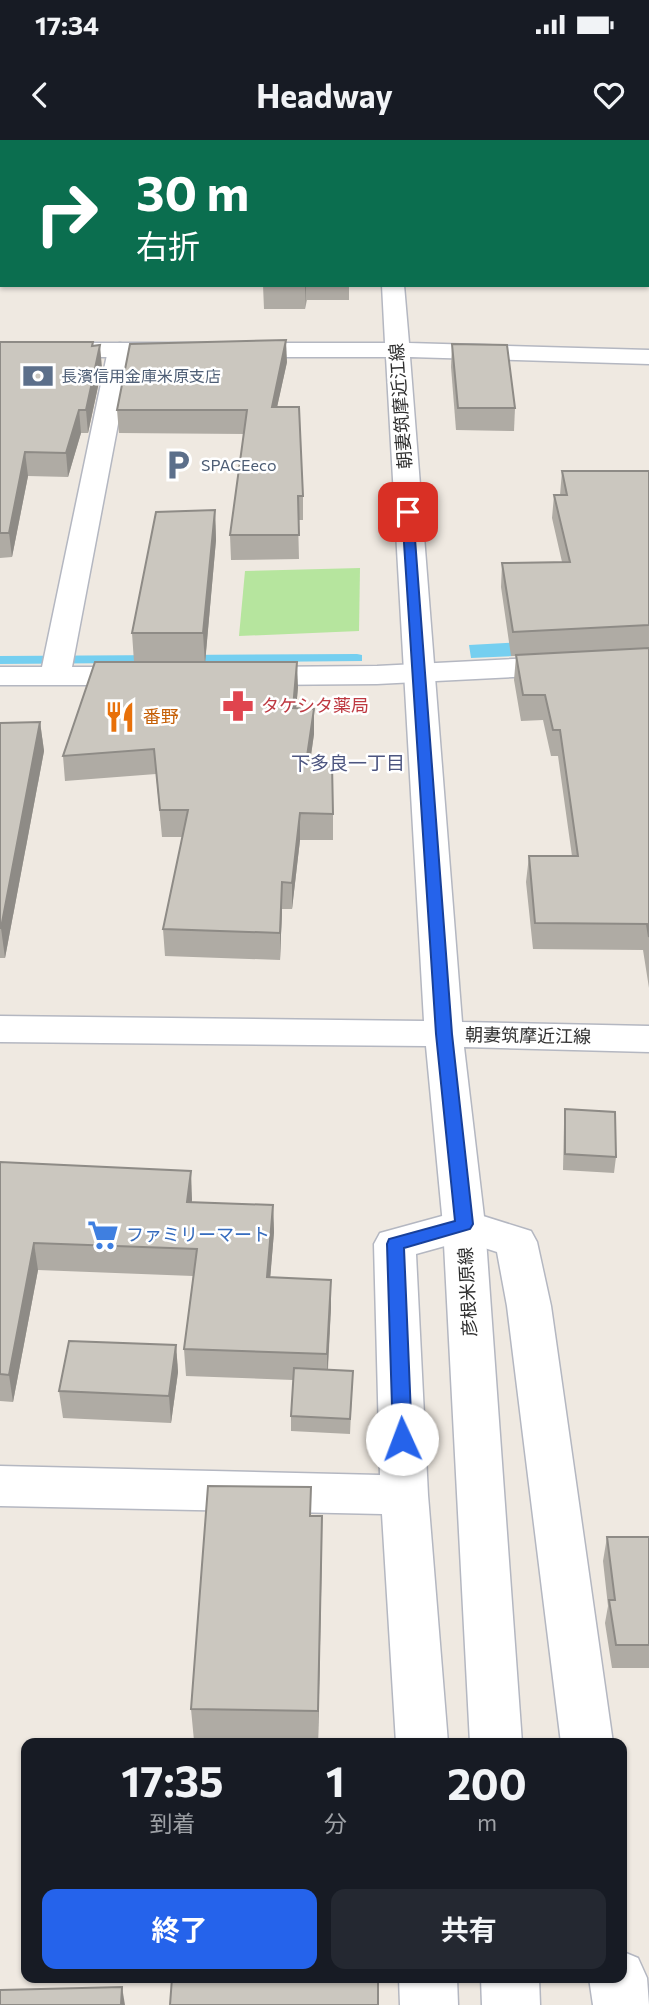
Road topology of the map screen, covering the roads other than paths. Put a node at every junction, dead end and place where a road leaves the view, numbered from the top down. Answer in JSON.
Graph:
{"nodes":[{"id":1,"x":393,"y":287,"type":"edge"},
{"id":2,"x":0,"y":350,"type":"edge"},
{"id":3,"x":120,"y":350,"type":"junction"},
{"id":4,"x":397,"y":350,"type":"junction"},
{"id":5,"x":649,"y":357,"type":"edge"},
{"id":6,"x":649,"y":661,"type":"edge"},
{"id":7,"x":58,"y":664,"type":"junction"},
{"id":8,"x":418,"y":674,"type":"junction"},
{"id":9,"x":0,"y":676,"type":"edge"},
{"id":10,"x":167,"y":676,"type":"edge"},
{"id":11,"x":209,"y":676,"type":"edge"},
{"id":12,"x":0,"y":1029,"type":"edge"},
{"id":13,"x":444,"y":1034,"type":"junction"},
{"id":14,"x":649,"y":1039,"type":"edge"},
{"id":15,"x":464,"y":1224,"type":"junction"},
{"id":16,"x":0,"y":1486,"type":"edge"},
{"id":17,"x":404,"y":1495,"type":"junction"},
{"id":18,"x":422,"y":1738,"type":"edge"},
{"id":19,"x":496,"y":1738,"type":"edge"},
{"id":20,"x":586,"y":1738,"type":"edge"},
{"id":21,"x":428,"y":1983,"type":"edge"},
{"id":22,"x":510,"y":1983,"type":"edge"},
{"id":23,"x":619,"y":1983,"type":"edge"},
{"id":24,"x":429,"y":2005,"type":"edge"},
{"id":25,"x":511,"y":2005,"type":"edge"},
{"id":26,"x":622,"y":2005,"type":"edge"}],
"edges":[{"from":1,"to":4,"type":"street","name":"朝妻筑摩近江線"},
{"from":2,"to":3,"type":"street"},
{"from":3,"to":4,"type":"street"},
{"from":3,"to":7,"type":"street"},
{"from":4,"to":5,"type":"street"},
{"from":4,"to":8,"type":"street","name":"朝妻筑摩近江線"},
{"from":6,"to":8,"type":"street"},
{"from":7,"to":9,"type":"street"},
{"from":7,"to":10,"type":"street"},
{"from":8,"to":11,"type":"street"},
{"from":8,"to":13,"type":"street","name":"朝妻筑摩近江線"},
{"from":12,"to":13,"type":"street"},
{"from":13,"to":14,"type":"street","name":"朝妻筑摩近江線"},
{"from":13,"to":15,"type":"street","name":"彦根米原線"},
{"from":15,"to":17,"type":"street"},
{"from":15,"to":19,"type":"street","name":"彦根米原線"},
{"from":15,"to":20,"type":"street"},
{"from":16,"to":17,"type":"street"},
{"from":17,"to":18,"type":"street"},
{"from":21,"to":24,"type":"street"},
{"from":22,"to":25,"type":"street"},
{"from":23,"to":26,"type":"street"}]}
